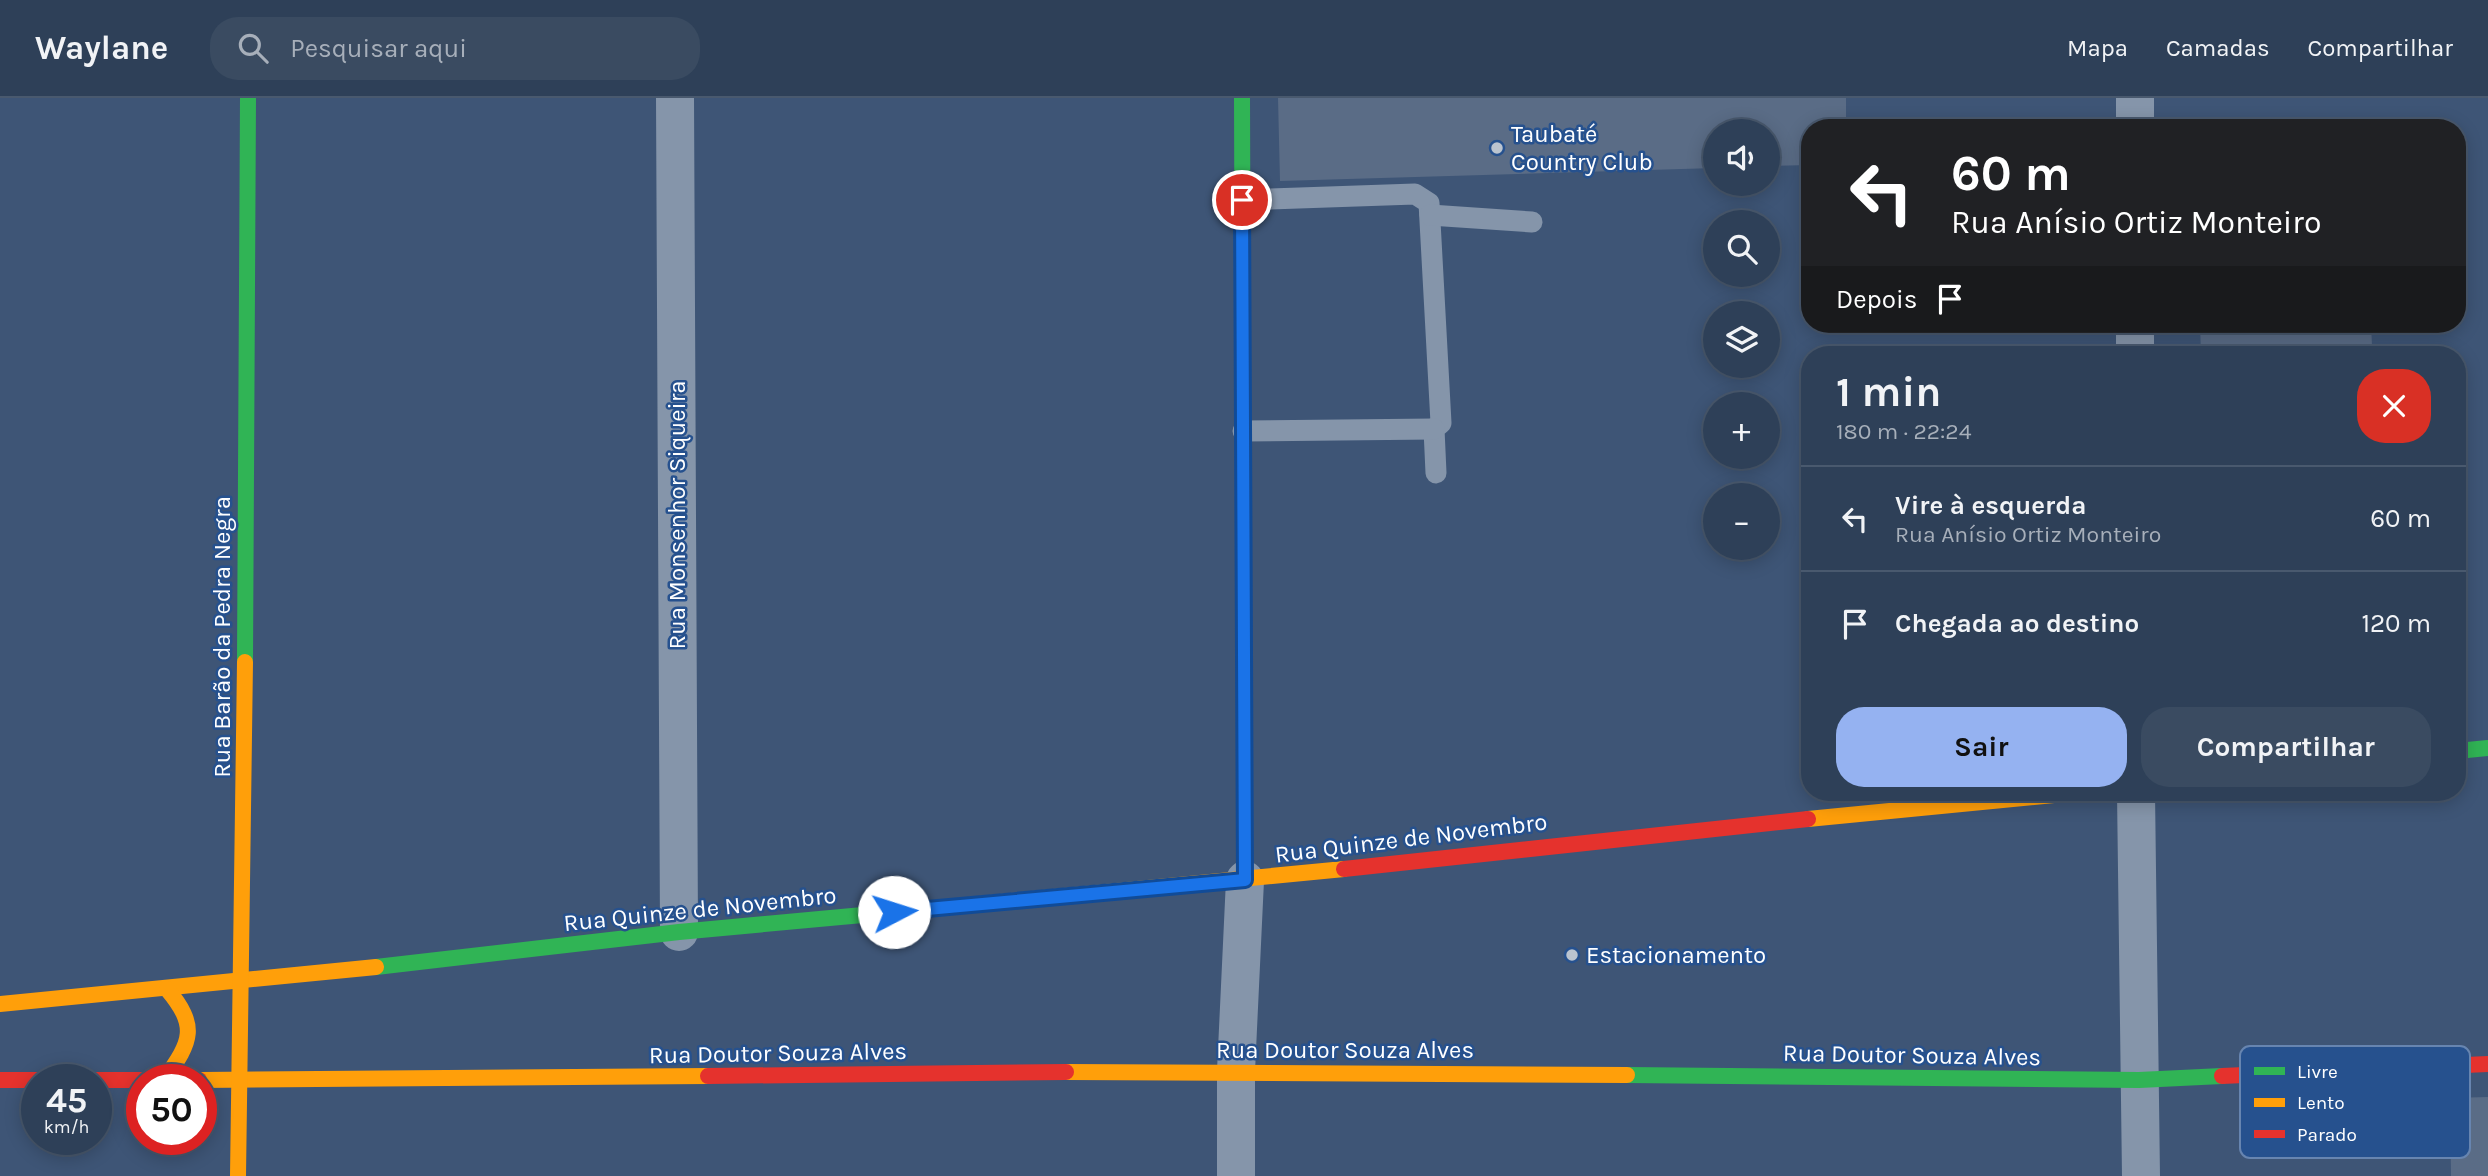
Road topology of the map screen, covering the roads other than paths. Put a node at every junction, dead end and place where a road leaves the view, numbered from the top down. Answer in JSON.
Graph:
{"nodes":[{"id":1,"x":248,"y":98,"type":"edge"},
{"id":2,"x":675,"y":98,"type":"edge"},
{"id":3,"x":1242,"y":98,"type":"edge"},
{"id":4,"x":2135,"y":98,"type":"edge"},
{"id":5,"x":2135,"y":119,"type":"edge"},
{"id":6,"x":1242,"y":200,"type":"junction"},
{"id":7,"x":1430,"y":215,"type":"junction"},
{"id":8,"x":1532,"y":222,"type":"dead end"},
{"id":9,"x":1434,"y":429,"type":"junction"},
{"id":10,"x":1243,"y":431,"type":"junction"},
{"id":11,"x":1436,"y":473,"type":"dead end"},
{"id":12,"x":2488,"y":748,"type":"edge"},
{"id":13,"x":2466,"y":750,"type":"edge"},
{"id":14,"x":1991,"y":801,"type":"edge"},
{"id":15,"x":2136,"y":801,"type":"edge"},
{"id":16,"x":1245,"y":880,"type":"junction"},
{"id":17,"x":679,"y":932,"type":"junction"},
{"id":18,"x":243,"y":982,"type":"junction"},
{"id":19,"x":167,"y":989,"type":"junction"},
{"id":20,"x":0,"y":1003,"type":"edge"},
{"id":21,"x":175,"y":1064,"type":"edge"},
{"id":22,"x":2488,"y":1064,"type":"edge"},
{"id":23,"x":2470,"y":1065,"type":"edge"},
{"id":24,"x":1236,"y":1071,"type":"junction"},
{"id":25,"x":2240,"y":1075,"type":"edge"},
{"id":26,"x":126,"y":1078,"type":"edge"},
{"id":27,"x":0,"y":1080,"type":"edge"},
{"id":28,"x":2139,"y":1080,"type":"junction"},
{"id":29,"x":217,"y":1081,"type":"edge"},
{"id":30,"x":239,"y":1082,"type":"junction"},
{"id":31,"x":238,"y":1176,"type":"edge"},
{"id":32,"x":1236,"y":1176,"type":"edge"},
{"id":33,"x":2141,"y":1176,"type":"edge"}],
"edges":[{"from":1,"to":18,"type":"main road","name":"Rua Barão da Pedra Negra"},
{"from":2,"to":17,"type":"street","name":"Rua Monsenhor Siqueira"},
{"from":3,"to":6,"type":"main road"},
{"from":4,"to":5,"type":"street"},
{"from":6,"to":7,"type":"lane"},
{"from":6,"to":10,"type":"main road"},
{"from":7,"to":8,"type":"lane"},
{"from":7,"to":9,"type":"lane"},
{"from":9,"to":10,"type":"lane"},
{"from":9,"to":11,"type":"lane"},
{"from":10,"to":16,"type":"main road"},
{"from":12,"to":13,"type":"main road"},
{"from":14,"to":16,"type":"main road","name":"Rua Quinze de Novembro"},
{"from":15,"to":28,"type":"street"},
{"from":16,"to":17,"type":"main road","name":"Rua Quinze de Novembro"},
{"from":16,"to":24,"type":"street"},
{"from":17,"to":18,"type":"main road","name":"Rua Quinze de Novembro"},
{"from":18,"to":19,"type":"main road","name":"Rua Quinze de Novembro"},
{"from":18,"to":30,"type":"main road","name":"Rua Barão da Pedra Negra"},
{"from":19,"to":20,"type":"main road","name":"Rua Quinze de Novembro"},
{"from":19,"to":21,"type":"main road"},
{"from":22,"to":23,"type":"main road","name":"Rua Doutor Souza Alves"},
{"from":24,"to":28,"type":"main road","name":"Rua Doutor Souza Alves"},
{"from":24,"to":30,"type":"main road","name":"Rua Doutor Souza Alves"},
{"from":24,"to":32,"type":"street"},
{"from":25,"to":28,"type":"main road","name":"Rua Doutor Souza Alves"},
{"from":26,"to":27,"type":"main road","name":"Rua Doutor Souza Alves"},
{"from":28,"to":33,"type":"street"},
{"from":29,"to":30,"type":"main road","name":"Rua Doutor Souza Alves"},
{"from":30,"to":31,"type":"main road","name":"Rua Barão da Pedra Negra"}]}
